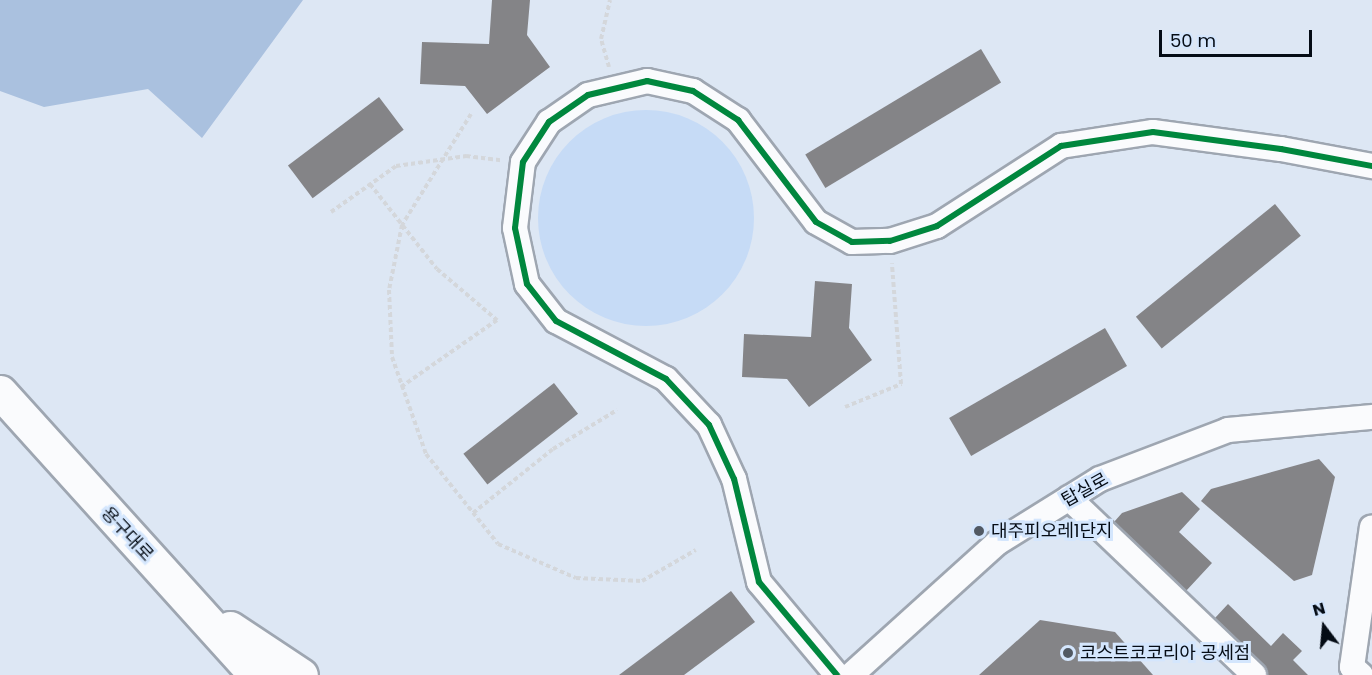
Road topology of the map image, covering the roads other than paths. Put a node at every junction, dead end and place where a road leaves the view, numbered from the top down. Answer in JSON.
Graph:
{"nodes":[{"id":1,"x":1372,"y":166,"type":"edge"},
{"id":2,"x":0,"y":392,"type":"edge"},
{"id":3,"x":1372,"y":417,"type":"edge"},
{"id":4,"x":1070,"y":498,"type":"junction"},
{"id":5,"x":1372,"y":527,"type":"edge"},
{"id":6,"x":188,"y":599,"type":"junction"},
{"id":7,"x":1354,"y":672,"type":"edge"},
{"id":8,"x":256,"y":675,"type":"edge"},
{"id":9,"x":301,"y":675,"type":"edge"},
{"id":10,"x":837,"y":675,"type":"edge"},
{"id":11,"x":851,"y":675,"type":"edge"},
{"id":12,"x":1254,"y":675,"type":"edge"}],
"edges":[{"from":1,"to":10,"type":"street"},
{"from":2,"to":6,"type":"highway","name":"용구대로"},
{"from":3,"to":4,"type":"street","name":"탑실로"},
{"from":4,"to":11,"type":"street","name":"탑실로"},
{"from":4,"to":12,"type":"street"},
{"from":5,"to":7,"type":"street"},
{"from":6,"to":8,"type":"highway","name":"용구대로"},
{"from":6,"to":9,"type":"highway"}]}
